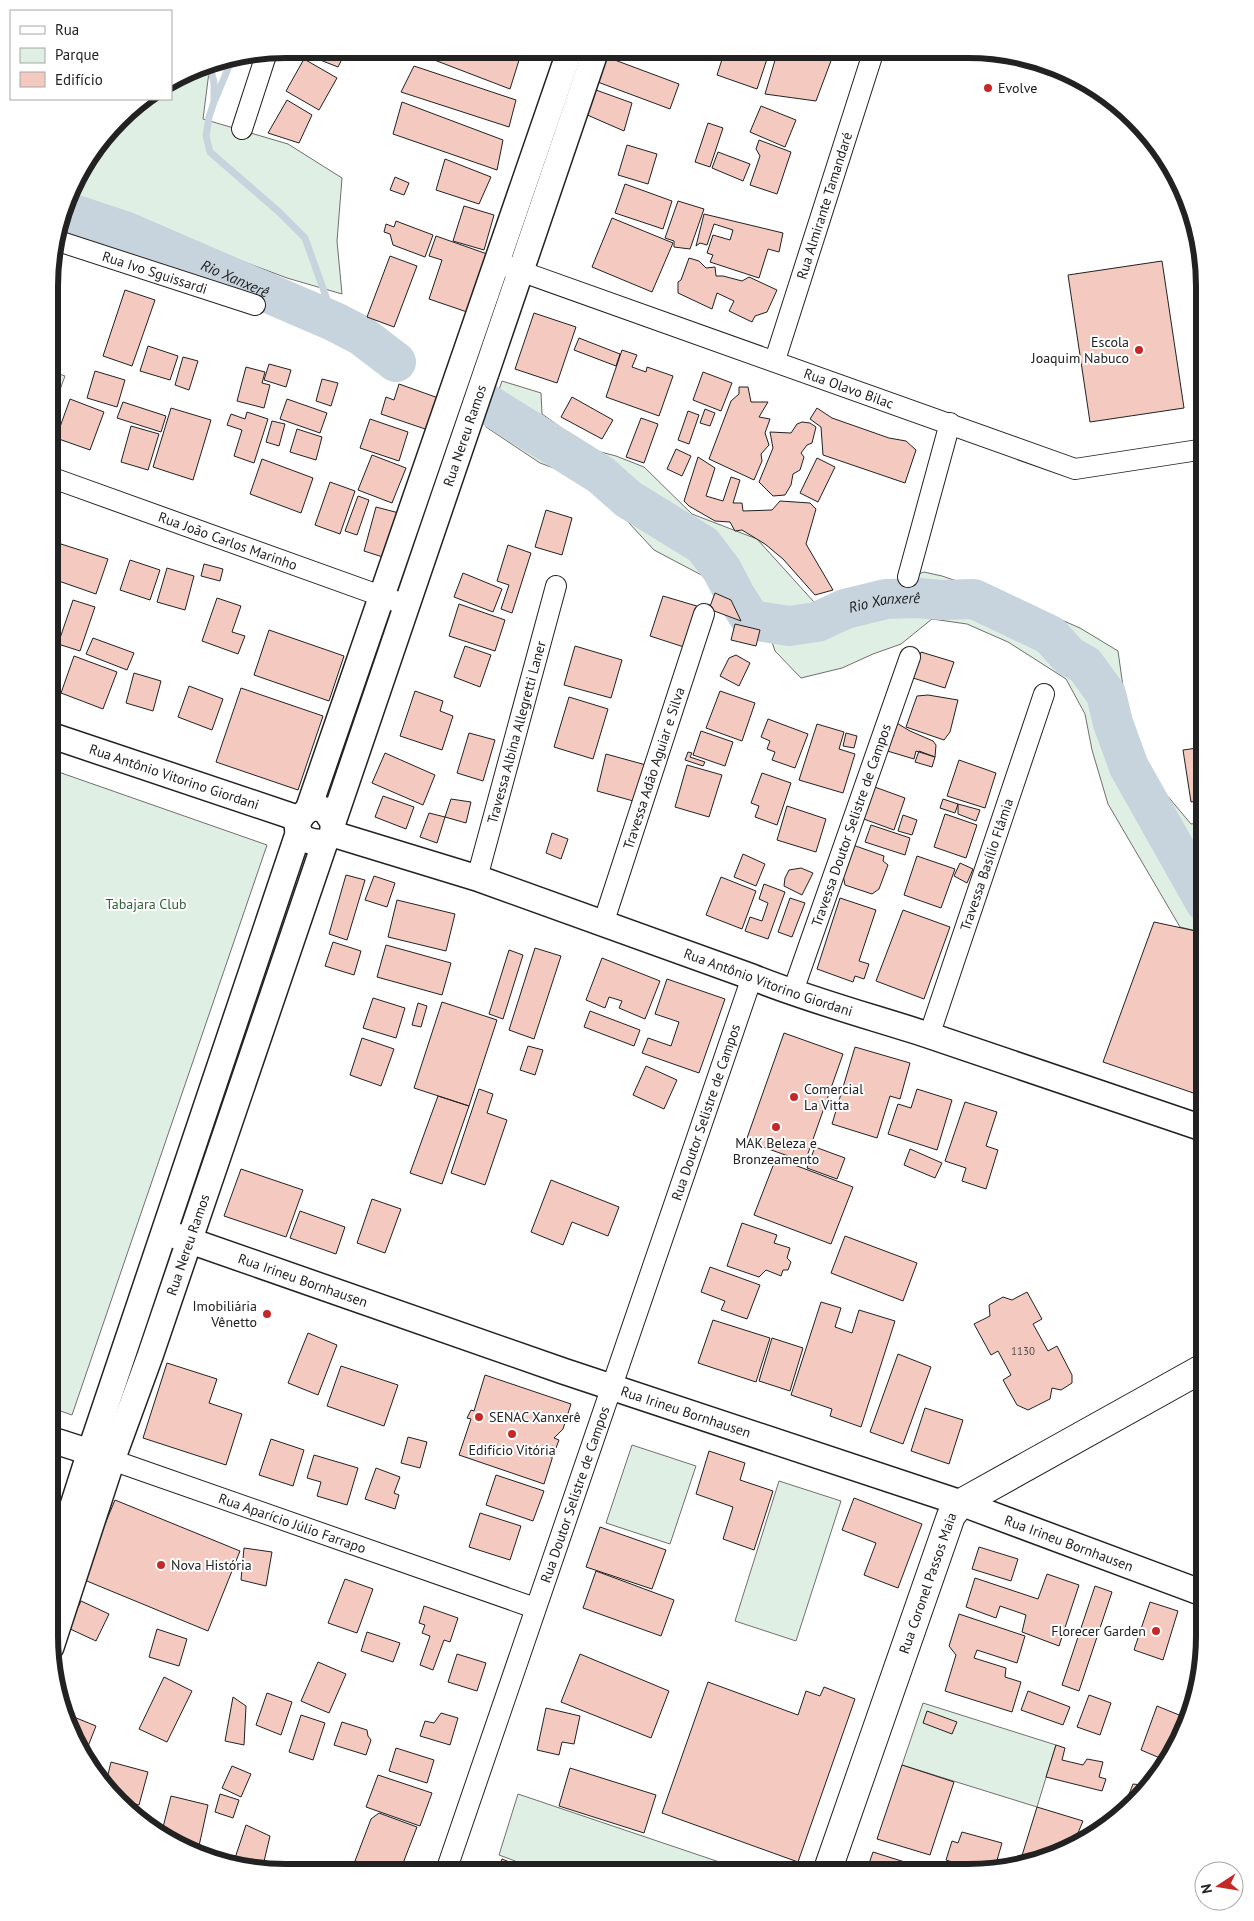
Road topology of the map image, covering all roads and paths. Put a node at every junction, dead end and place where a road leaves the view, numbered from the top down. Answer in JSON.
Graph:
{"nodes":[{"id":1,"x":265,"y":58,"type":"edge"},
{"id":2,"x":568,"y":58,"type":"edge"},
{"id":3,"x":569,"y":58,"type":"edge"},
{"id":4,"x":593,"y":58,"type":"edge"},
{"id":5,"x":871,"y":58,"type":"edge"},
{"id":6,"x":588,"y":74,"type":"junction"},
{"id":7,"x":242,"y":129,"type":"dead end"},
{"id":8,"x":526,"y":177,"type":"junction"},
{"id":9,"x":549,"y":187,"type":"junction"},
{"id":10,"x":62,"y":242,"type":"edge"},
{"id":11,"x":509,"y":267,"type":"junction"},
{"id":12,"x":255,"y":305,"type":"dead end"},
{"id":13,"x":775,"y":360,"type":"junction"},
{"id":14,"x":950,"y":423,"type":"junction"},
{"id":15,"x":440,"y":429,"type":"junction"},
{"id":16,"x":464,"y":435,"type":"junction"},
{"id":17,"x":1196,"y":450,"type":"edge"},
{"id":18,"x":58,"y":480,"type":"edge"},
{"id":19,"x":411,"y":513,"type":"junction"},
{"id":20,"x":434,"y":522,"type":"junction"},
{"id":21,"x":908,"y":576,"type":"dead end"},
{"id":22,"x":556,"y":586,"type":"dead end"},
{"id":23,"x":382,"y":598,"type":"junction"},
{"id":24,"x":406,"y":605,"type":"junction"},
{"id":25,"x":704,"y":614,"type":"dead end"},
{"id":26,"x":910,"y":657,"type":"dead end"},
{"id":27,"x":1044,"y":694,"type":"dead end"},
{"id":28,"x":341,"y":718,"type":"junction"},
{"id":29,"x":366,"y":728,"type":"junction"},
{"id":30,"x":58,"y":738,"type":"edge"},
{"id":31,"x":302,"y":820,"type":"junction"},
{"id":32,"x":330,"y":832,"type":"junction"},
{"id":33,"x":477,"y":878,"type":"junction"},
{"id":34,"x":603,"y":924,"type":"junction"},
{"id":35,"x":258,"y":955,"type":"junction"},
{"id":36,"x":284,"y":966,"type":"junction"},
{"id":37,"x":752,"y":977,"type":"junction"},
{"id":38,"x":792,"y":994,"type":"junction"},
{"id":39,"x":929,"y":1036,"type":"junction"},
{"id":40,"x":213,"y":1087,"type":"junction"},
{"id":41,"x":239,"y":1096,"type":"junction"},
{"id":42,"x":1196,"y":1126,"type":"edge"},
{"id":43,"x":165,"y":1232,"type":"junction"},
{"id":44,"x":189,"y":1241,"type":"junction"},
{"id":45,"x":125,"y":1348,"type":"junction"},
{"id":46,"x":150,"y":1356,"type":"junction"},
{"id":47,"x":1196,"y":1372,"type":"edge"},
{"id":48,"x":613,"y":1387,"type":"junction"},
{"id":49,"x":58,"y":1442,"type":"edge"},
{"id":50,"x":101,"y":1456,"type":"junction"},
{"id":51,"x":961,"y":1503,"type":"junction"},
{"id":52,"x":58,"y":1559,"type":"edge"},
{"id":53,"x":1196,"y":1591,"type":"edge"},
{"id":54,"x":58,"y":1606,"type":"edge"},
{"id":55,"x":535,"y":1608,"type":"junction"},
{"id":56,"x":448,"y":1864,"type":"edge"},
{"id":57,"x":830,"y":1864,"type":"edge"}],
"edges":[{"from":1,"to":7,"type":"street"},
{"from":2,"to":8,"type":"street","name":"Rua Nereu Ramos"},
{"from":3,"to":6,"type":"street"},
{"from":4,"to":6,"type":"street","name":"Rua Nereu Ramos"},
{"from":5,"to":13,"type":"street","name":"Rua Almirante Tamandaré"},
{"from":6,"to":9,"type":"street","name":"Rua Nereu Ramos"},
{"from":8,"to":9,"type":"street"},
{"from":8,"to":11,"type":"street","name":"Rua Nereu Ramos"},
{"from":9,"to":11,"type":"street","name":"Rua Nereu Ramos"},
{"from":10,"to":12,"type":"street","name":"Rua Ivo Sguissardi"},
{"from":11,"to":13,"type":"street","name":"Rua Olavo Bilac"},
{"from":11,"to":15,"type":"street","name":"Rua Nereu Ramos"},
{"from":11,"to":16,"type":"street","name":"Rua Nereu Ramos"},
{"from":13,"to":14,"type":"street","name":"Rua Olavo Bilac"},
{"from":14,"to":17,"type":"street","name":"Rua Olavo Bilac"},
{"from":14,"to":21,"type":"street"},
{"from":15,"to":16,"type":"street"},
{"from":15,"to":19,"type":"street","name":"Rua Nereu Ramos"},
{"from":16,"to":20,"type":"street","name":"Rua Nereu Ramos"},
{"from":18,"to":23,"type":"street","name":"Rua João Carlos Marinho"},
{"from":19,"to":20,"type":"street"},
{"from":19,"to":23,"type":"street","name":"Rua Nereu Ramos"},
{"from":20,"to":24,"type":"street","name":"Rua Nereu Ramos"},
{"from":22,"to":33,"type":"street","name":"Travessa Albina Allegretti Laner"},
{"from":23,"to":24,"type":"street","name":"Rua João Carlos Marinho"},
{"from":23,"to":28,"type":"street","name":"Rua Nereu Ramos"},
{"from":24,"to":29,"type":"street","name":"Rua Nereu Ramos"},
{"from":25,"to":34,"type":"street","name":"Travessa Adão Aguiar e Silva"},
{"from":26,"to":38,"type":"street","name":"Travessa Doutor Selistre de Campos"},
{"from":27,"to":39,"type":"street","name":"Travessa Basílio Flâmia"},
{"from":28,"to":29,"type":"street"},
{"from":28,"to":31,"type":"street","name":"Rua Nereu Ramos"},
{"from":29,"to":32,"type":"street","name":"Rua Nereu Ramos"},
{"from":30,"to":31,"type":"street","name":"Rua Antônio Vitorino Giordani"},
{"from":31,"to":32,"type":"street","name":"Rua Antônio Vitorino Giordani"},
{"from":31,"to":35,"type":"street","name":"Rua Nereu Ramos"},
{"from":32,"to":33,"type":"street","name":"Rua Antônio Vitorino Giordani"},
{"from":32,"to":36,"type":"street","name":"Rua Nereu Ramos"},
{"from":33,"to":34,"type":"street","name":"Rua Antônio Vitorino Giordani"},
{"from":34,"to":37,"type":"street","name":"Rua Antônio Vitorino Giordani"},
{"from":35,"to":36,"type":"street"},
{"from":35,"to":40,"type":"street","name":"Rua Nereu Ramos"},
{"from":36,"to":41,"type":"street","name":"Rua Nereu Ramos"},
{"from":37,"to":38,"type":"street","name":"Rua Antônio Vitorino Giordani"},
{"from":37,"to":48,"type":"street","name":"Rua Doutor Selistre de Campos"},
{"from":38,"to":39,"type":"street","name":"Rua Antônio Vitorino Giordani"},
{"from":39,"to":42,"type":"street","name":"Rua Antônio Vitorino Giordani"},
{"from":40,"to":41,"type":"street"},
{"from":40,"to":43,"type":"street","name":"Rua Nereu Ramos"},
{"from":41,"to":44,"type":"street","name":"Rua Nereu Ramos"},
{"from":43,"to":44,"type":"street","name":"Rua Irineu Bornhausen"},
{"from":43,"to":45,"type":"street","name":"Rua Nereu Ramos"},
{"from":44,"to":46,"type":"street","name":"Rua Nereu Ramos"},
{"from":44,"to":48,"type":"street","name":"Rua Irineu Bornhausen"},
{"from":45,"to":46,"type":"street"},
{"from":45,"to":50,"type":"street","name":"Rua Nereu Ramos"},
{"from":46,"to":50,"type":"street","name":"Rua Nereu Ramos"},
{"from":47,"to":51,"type":"main road","name":"Rua Coronel Passos Maia"},
{"from":48,"to":51,"type":"street","name":"Rua Irineu Bornhausen"},
{"from":48,"to":55,"type":"street","name":"Rua Doutor Selistre de Campos"},
{"from":49,"to":50,"type":"street","name":"Rua Aparício Júlio Farrapo"},
{"from":50,"to":52,"type":"street","name":"Rua Nereu Ramos"},
{"from":50,"to":54,"type":"street","name":"Rua Nereu Ramos"},
{"from":50,"to":55,"type":"street","name":"Rua Aparício Júlio Farrapo"},
{"from":51,"to":53,"type":"street","name":"Rua Irineu Bornhausen"},
{"from":51,"to":57,"type":"main road","name":"Rua Coronel Passos Maia"},
{"from":55,"to":56,"type":"street","name":"Rua Doutor Selistre de Campos"}]}
